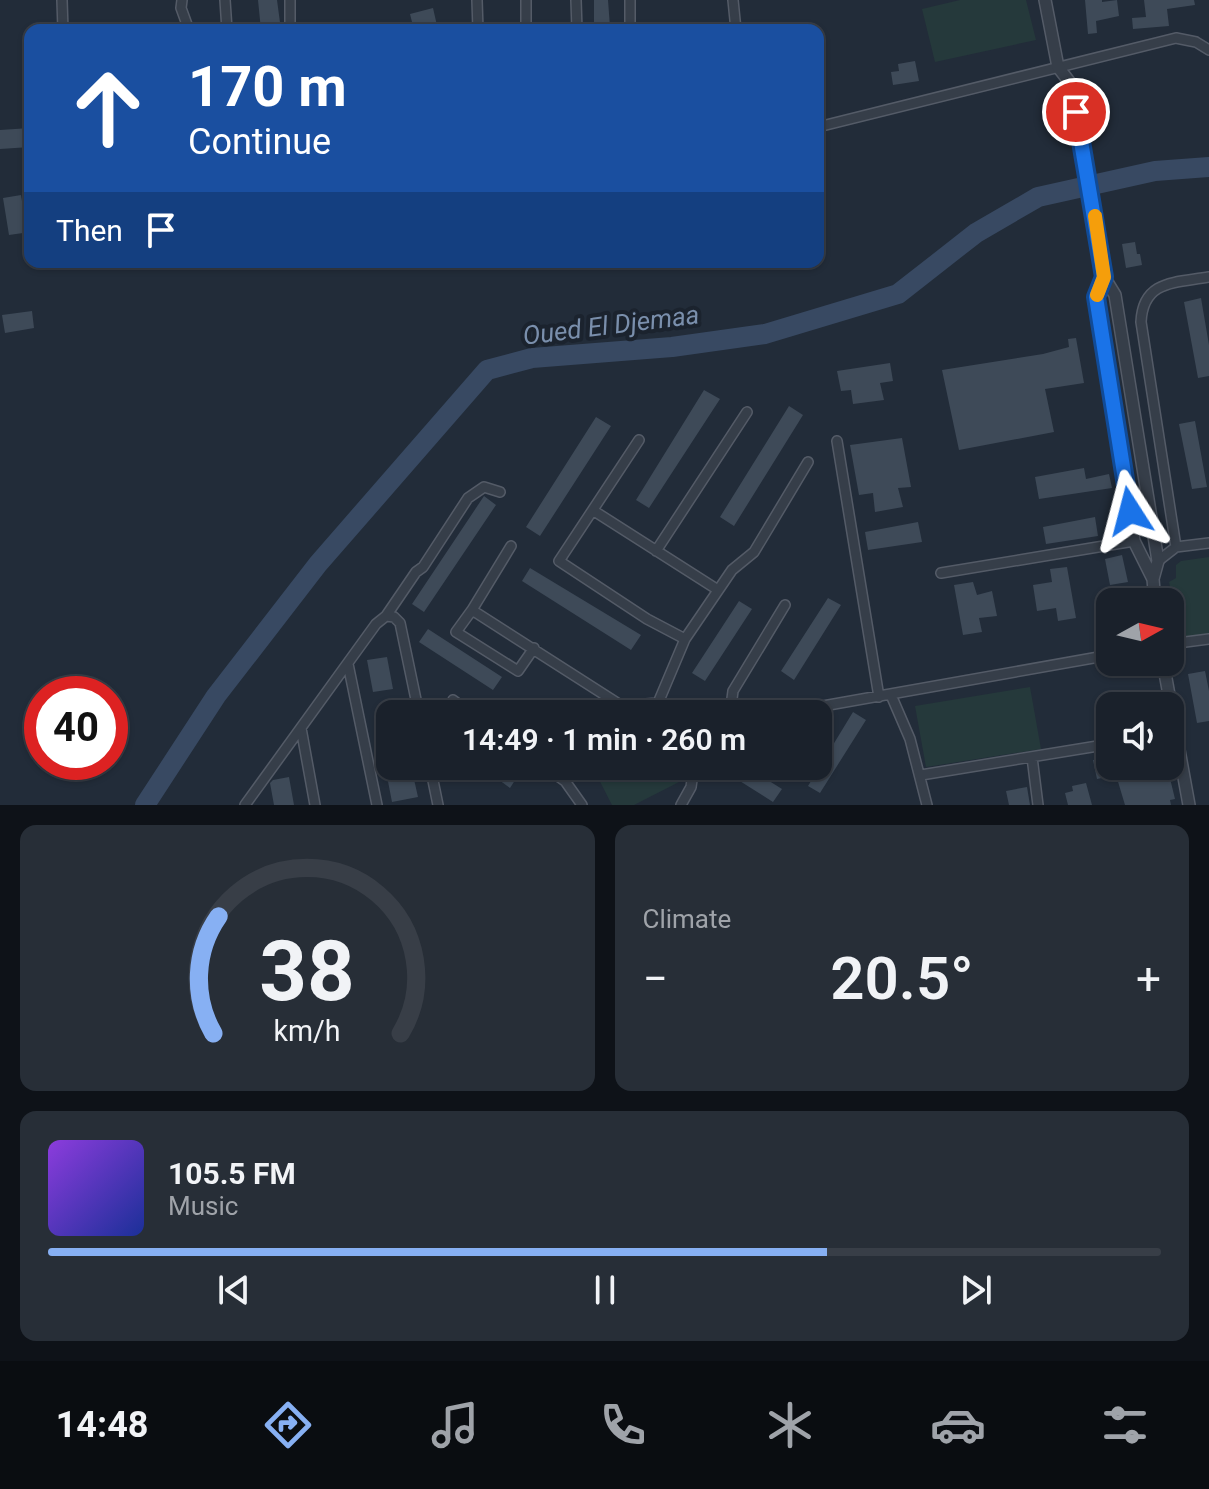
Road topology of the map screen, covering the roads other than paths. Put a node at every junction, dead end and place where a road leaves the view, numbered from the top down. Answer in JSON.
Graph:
{"nodes":[{"id":1,"x":62,"y":0,"type":"edge"},
{"id":2,"x":182,"y":0,"type":"edge"},
{"id":3,"x":225,"y":0,"type":"edge"},
{"id":4,"x":290,"y":0,"type":"edge"},
{"id":5,"x":477,"y":0,"type":"edge"},
{"id":6,"x":526,"y":0,"type":"edge"},
{"id":7,"x":576,"y":0,"type":"edge"},
{"id":8,"x":630,"y":0,"type":"edge"},
{"id":9,"x":733,"y":0,"type":"edge"},
{"id":10,"x":1045,"y":0,"type":"edge"},
{"id":11,"x":63,"y":24,"type":"edge"},
{"id":12,"x":187,"y":24,"type":"edge"},
{"id":13,"x":227,"y":24,"type":"edge"},
{"id":14,"x":290,"y":24,"type":"edge"},
{"id":15,"x":478,"y":24,"type":"edge"},
{"id":16,"x":526,"y":24,"type":"edge"},
{"id":17,"x":577,"y":24,"type":"edge"},
{"id":18,"x":630,"y":24,"type":"edge"},
{"id":19,"x":735,"y":24,"type":"edge"},
{"id":20,"x":1209,"y":50,"type":"edge"},
{"id":21,"x":1058,"y":67,"type":"junction"},
{"id":22,"x":824,"y":126,"type":"edge"},
{"id":23,"x":1104,"y":277,"type":"junction"},
{"id":24,"x":1209,"y":277,"type":"edge"},
{"id":25,"x":747,"y":412,"type":"dead end"},
{"id":26,"x":639,"y":440,"type":"dead end"},
{"id":27,"x":837,"y":441,"type":"dead end"},
{"id":28,"x":808,"y":462,"type":"dead end"},
{"id":29,"x":500,"y":492,"type":"dead end"},
{"id":30,"x":594,"y":511,"type":"junction"},
{"id":31,"x":1134,"y":541,"type":"junction"},
{"id":32,"x":1209,"y":543,"type":"edge"},
{"id":33,"x":511,"y":546,"type":"dead end"},
{"id":34,"x":1176,"y":547,"type":"junction"},
{"id":35,"x":656,"y":551,"type":"junction"},
{"id":36,"x":1158,"y":561,"type":"junction"},
{"id":37,"x":941,"y":573,"type":"dead end"},
{"id":38,"x":1153,"y":579,"type":"junction"},
{"id":39,"x":1154,"y":588,"type":"edge"},
{"id":40,"x":718,"y":590,"type":"junction"},
{"id":41,"x":785,"y":605,"type":"dead end"},
{"id":42,"x":472,"y":610,"type":"junction"},
{"id":43,"x":386,"y":616,"type":"junction"},
{"id":44,"x":685,"y":639,"type":"junction"},
{"id":45,"x":1209,"y":639,"type":"edge"},
{"id":46,"x":1184,"y":642,"type":"edge"},
{"id":47,"x":534,"y":648,"type":"junction"},
{"id":48,"x":1096,"y":658,"type":"edge"},
{"id":49,"x":348,"y":664,"type":"junction"},
{"id":50,"x":891,"y":695,"type":"junction"},
{"id":51,"x":879,"y":697,"type":"junction"},
{"id":52,"x":416,"y":700,"type":"edge"},
{"id":53,"x":613,"y":700,"type":"edge"},
{"id":54,"x":659,"y":700,"type":"edge"},
{"id":55,"x":732,"y":700,"type":"edge"},
{"id":56,"x":832,"y":705,"type":"edge"},
{"id":57,"x":301,"y":728,"type":"junction"},
{"id":58,"x":1096,"y":746,"type":"edge"},
{"id":59,"x":1032,"y":757,"type":"junction"},
{"id":60,"x":921,"y":775,"type":"junction"},
{"id":61,"x":433,"y":780,"type":"edge"},
{"id":62,"x":564,"y":780,"type":"edge"},
{"id":63,"x":692,"y":780,"type":"edge"},
{"id":64,"x":1183,"y":780,"type":"edge"},
{"id":65,"x":245,"y":805,"type":"edge"},
{"id":66,"x":315,"y":805,"type":"edge"},
{"id":67,"x":377,"y":805,"type":"edge"},
{"id":68,"x":438,"y":805,"type":"edge"},
{"id":69,"x":582,"y":805,"type":"edge"},
{"id":70,"x":681,"y":805,"type":"edge"},
{"id":71,"x":927,"y":805,"type":"edge"},
{"id":72,"x":1038,"y":805,"type":"edge"},
{"id":73,"x":1189,"y":805,"type":"edge"}],
"edges":[{"from":1,"to":11,"type":"street"},
{"from":2,"to":12,"type":"street"},
{"from":3,"to":13,"type":"street"},
{"from":4,"to":14,"type":"street"},
{"from":5,"to":15,"type":"street"},
{"from":6,"to":16,"type":"street"},
{"from":7,"to":17,"type":"street"},
{"from":8,"to":18,"type":"street"},
{"from":9,"to":19,"type":"street"},
{"from":10,"to":21,"type":"street"},
{"from":20,"to":21,"type":"street"},
{"from":21,"to":22,"type":"street"},
{"from":21,"to":23,"type":"street"},
{"from":23,"to":31,"type":"street"},
{"from":23,"to":36,"type":"street"},
{"from":24,"to":34,"type":"street"},
{"from":25,"to":35,"type":"street"},
{"from":26,"to":30,"type":"street"},
{"from":27,"to":51,"type":"street"},
{"from":28,"to":40,"type":"street"},
{"from":29,"to":43,"type":"street"},
{"from":30,"to":35,"type":"street"},
{"from":30,"to":44,"type":"street"},
{"from":31,"to":37,"type":"street"},
{"from":31,"to":38,"type":"street"},
{"from":32,"to":34,"type":"street"},
{"from":33,"to":42,"type":"street"},
{"from":34,"to":36,"type":"street"},
{"from":35,"to":40,"type":"street"},
{"from":36,"to":38,"type":"street"},
{"from":38,"to":39,"type":"street"},
{"from":40,"to":44,"type":"street"},
{"from":41,"to":55,"type":"street"},
{"from":42,"to":47,"type":"street"},
{"from":42,"to":47,"type":"street"},
{"from":43,"to":49,"type":"street"},
{"from":43,"to":52,"type":"street"},
{"from":44,"to":54,"type":"street"},
{"from":45,"to":46,"type":"street"},
{"from":47,"to":53,"type":"street"},
{"from":48,"to":50,"type":"street"},
{"from":49,"to":57,"type":"street"},
{"from":49,"to":67,"type":"street"},
{"from":50,"to":51,"type":"street"},
{"from":50,"to":60,"type":"street"},
{"from":51,"to":56,"type":"street"},
{"from":57,"to":65,"type":"street"},
{"from":57,"to":66,"type":"street"},
{"from":58,"to":59,"type":"street"},
{"from":59,"to":60,"type":"street"},
{"from":59,"to":72,"type":"street"},
{"from":60,"to":71,"type":"street"},
{"from":61,"to":68,"type":"street"},
{"from":62,"to":69,"type":"street"},
{"from":63,"to":70,"type":"street"},
{"from":64,"to":73,"type":"street"}]}
